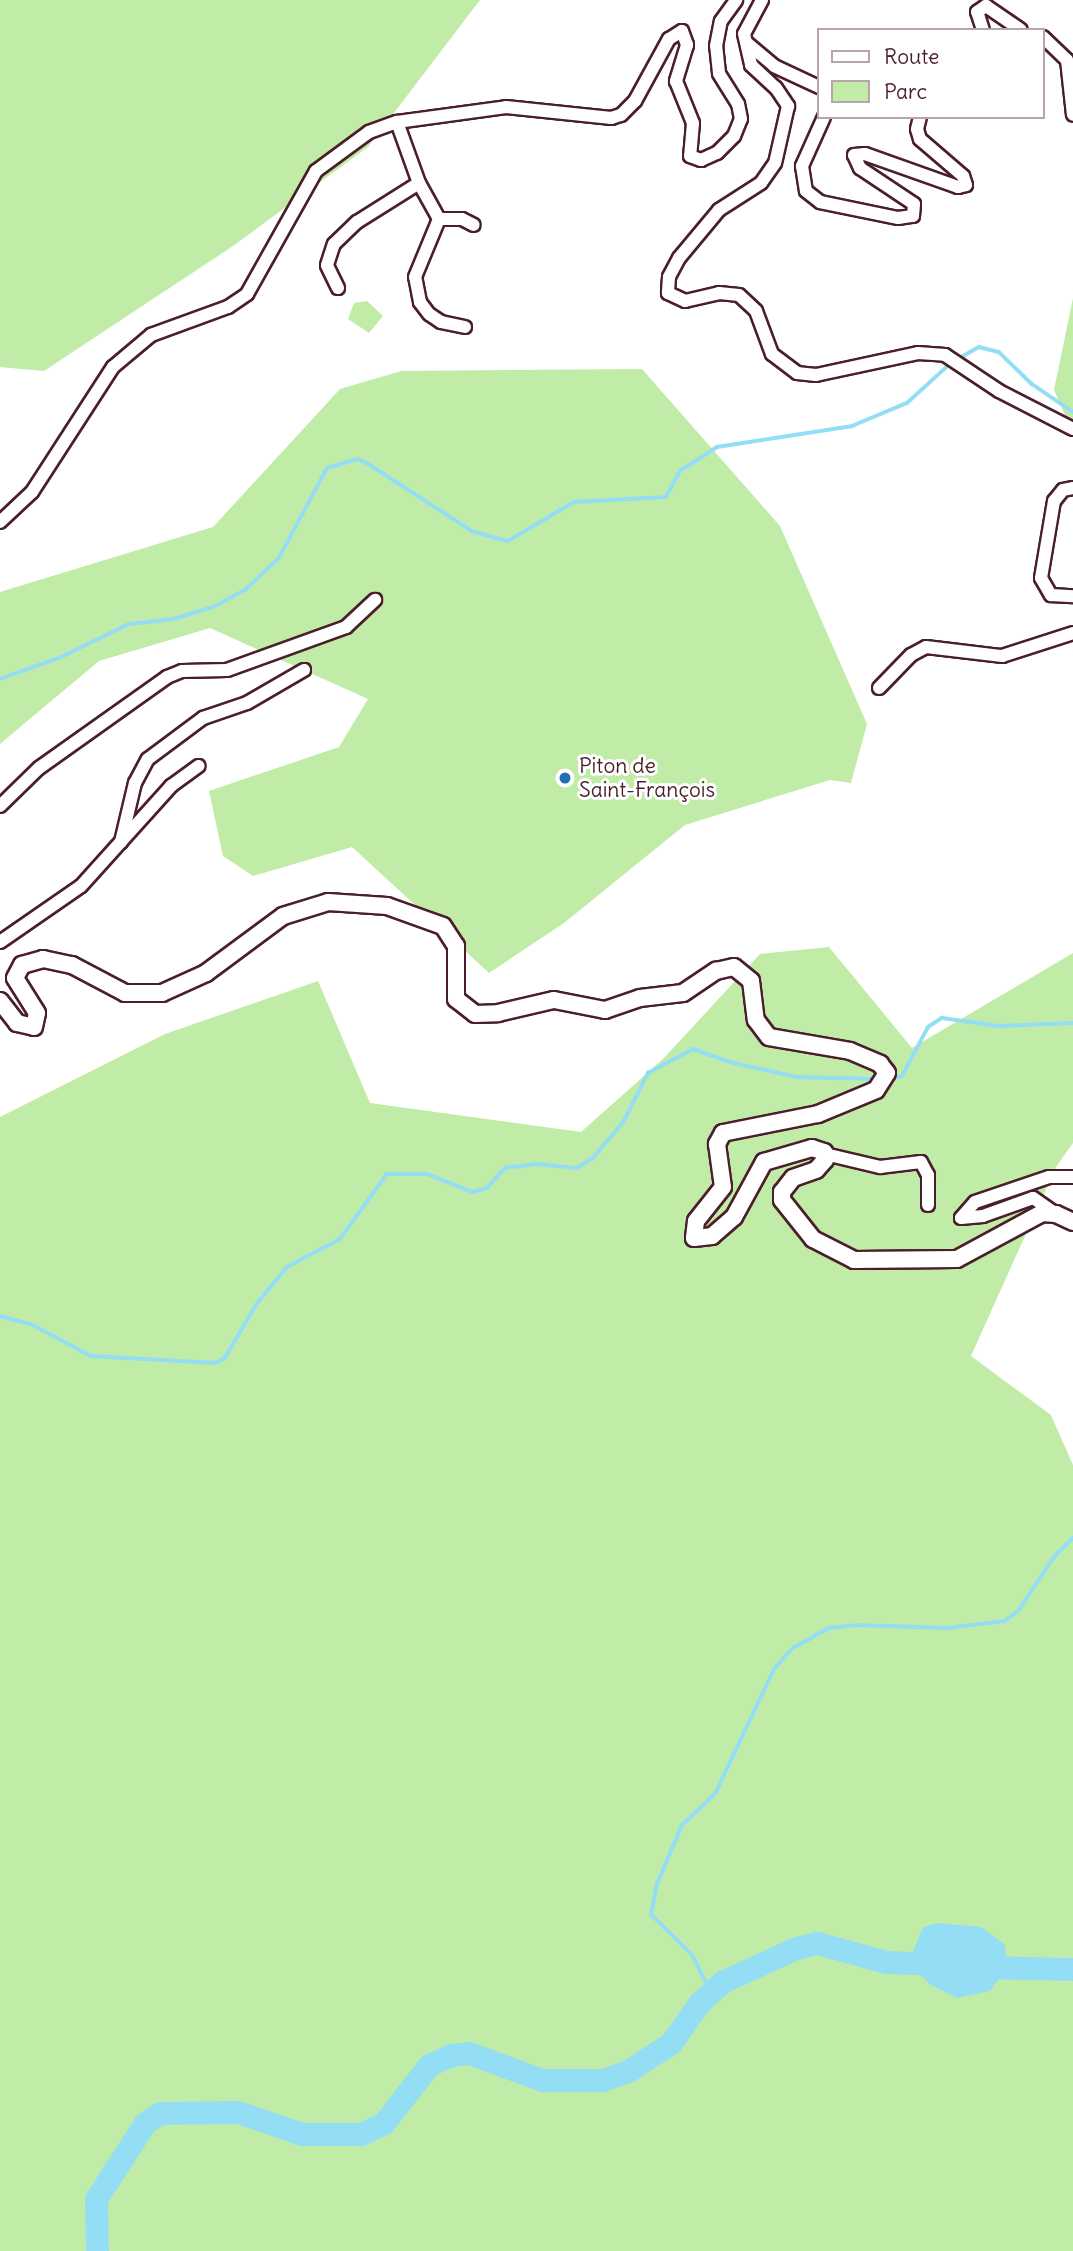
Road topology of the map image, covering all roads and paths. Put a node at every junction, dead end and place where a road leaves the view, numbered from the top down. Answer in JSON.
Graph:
{"nodes":[{"id":1,"x":736,"y":0,"type":"edge"},
{"id":2,"x":762,"y":0,"type":"edge"},
{"id":3,"x":982,"y":28,"type":"edge"},
{"id":4,"x":1018,"y":28,"type":"edge"},
{"id":5,"x":1045,"y":39,"type":"edge"},
{"id":6,"x":747,"y":43,"type":"junction"},
{"id":7,"x":818,"y":87,"type":"edge"},
{"id":8,"x":1073,"y":115,"type":"edge"},
{"id":9,"x":823,"y":119,"type":"edge"},
{"id":10,"x":920,"y":119,"type":"edge"},
{"id":11,"x":397,"y":122,"type":"junction"},
{"id":12,"x":419,"y":183,"type":"junction"},
{"id":13,"x":439,"y":219,"type":"junction"},
{"id":14,"x":474,"y":225,"type":"dead end"},
{"id":15,"x":338,"y":288,"type":"dead end"},
{"id":16,"x":465,"y":327,"type":"dead end"},
{"id":17,"x":1073,"y":429,"type":"edge"},
{"id":18,"x":1073,"y":488,"type":"edge"},
{"id":19,"x":0,"y":522,"type":"edge"},
{"id":20,"x":1073,"y":596,"type":"edge"},
{"id":21,"x":375,"y":600,"type":"dead end"},
{"id":22,"x":1073,"y":633,"type":"edge"},
{"id":23,"x":304,"y":670,"type":"dead end"},
{"id":24,"x":879,"y":688,"type":"dead end"},
{"id":25,"x":199,"y":766,"type":"dead end"},
{"id":26,"x":0,"y":806,"type":"edge"},
{"id":27,"x":121,"y":842,"type":"junction"},
{"id":28,"x":0,"y":942,"type":"edge"},
{"id":29,"x":0,"y":1001,"type":"edge"},
{"id":30,"x":825,"y":1154,"type":"junction"},
{"id":31,"x":1073,"y":1177,"type":"edge"},
{"id":32,"x":928,"y":1205,"type":"dead end"},
{"id":33,"x":1056,"y":1214,"type":"junction"},
{"id":34,"x":1073,"y":1222,"type":"edge"}],
"edges":[{"from":1,"to":11,"type":"street"},
{"from":2,"to":6,"type":"street"},
{"from":3,"to":4,"type":"street"},
{"from":5,"to":8,"type":"street"},
{"from":6,"to":7,"type":"street"},
{"from":6,"to":17,"type":"street"},
{"from":9,"to":10,"type":"street"},
{"from":11,"to":12,"type":"street"},
{"from":11,"to":19,"type":"street"},
{"from":12,"to":13,"type":"street"},
{"from":12,"to":15,"type":"street"},
{"from":13,"to":14,"type":"street"},
{"from":13,"to":16,"type":"street"},
{"from":18,"to":20,"type":"street"},
{"from":21,"to":26,"type":"street"},
{"from":22,"to":24,"type":"street"},
{"from":23,"to":27,"type":"street"},
{"from":25,"to":27,"type":"street"},
{"from":27,"to":28,"type":"street"},
{"from":29,"to":30,"type":"main road"},
{"from":30,"to":32,"type":"street"},
{"from":30,"to":33,"type":"main road"},
{"from":31,"to":33,"type":"street"},
{"from":33,"to":34,"type":"main road"}]}
